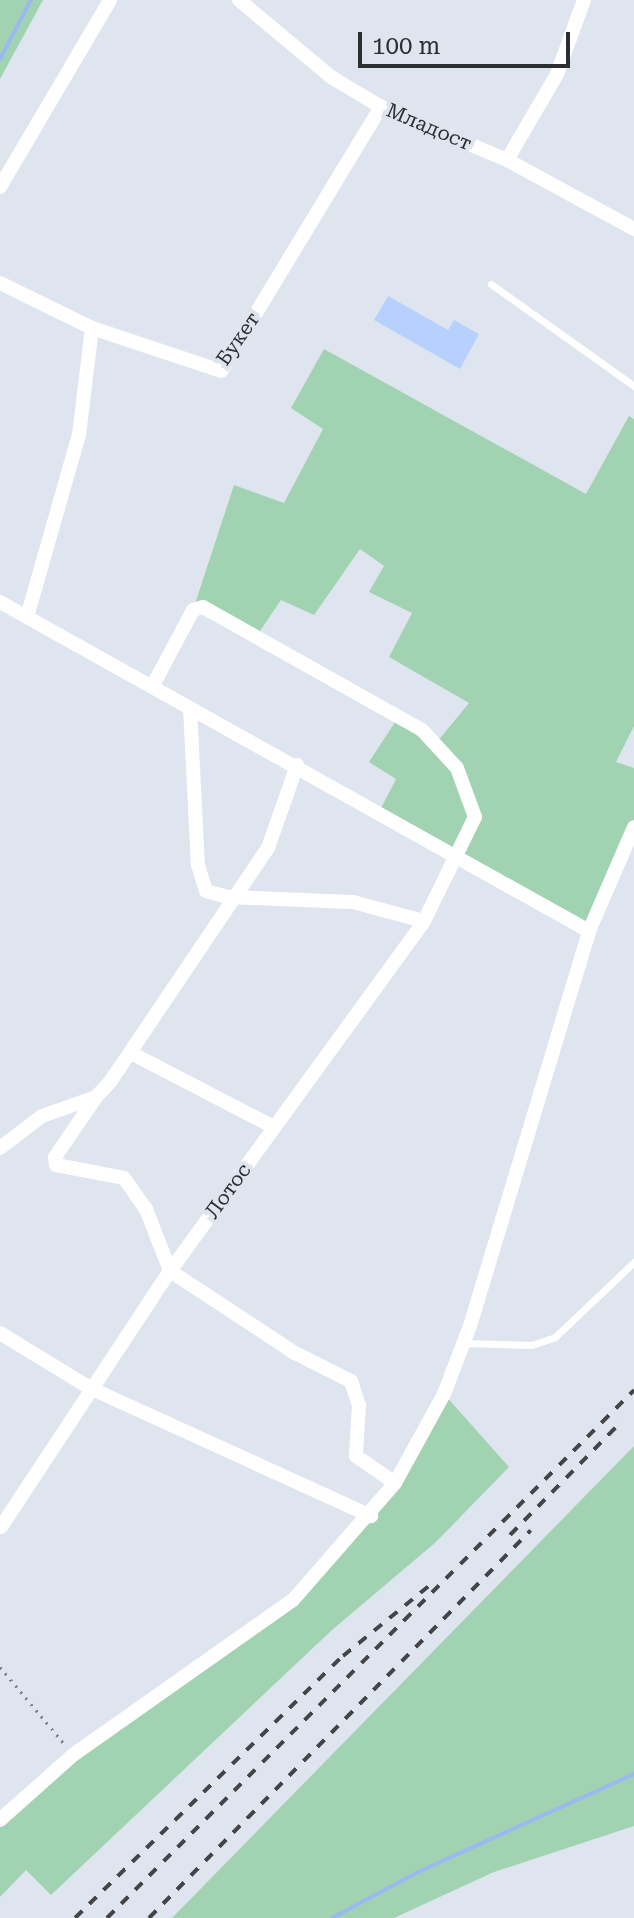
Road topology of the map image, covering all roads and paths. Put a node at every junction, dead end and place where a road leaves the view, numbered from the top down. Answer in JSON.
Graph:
{"nodes":[{"id":1,"x":110,"y":0,"type":"edge"},
{"id":2,"x":239,"y":0,"type":"edge"},
{"id":3,"x":584,"y":0,"type":"edge"},
{"id":4,"x":381,"y":107,"type":"junction"},
{"id":5,"x":507,"y":160,"type":"junction"},
{"id":6,"x":0,"y":187,"type":"edge"},
{"id":7,"x":634,"y":229,"type":"edge"},
{"id":8,"x":0,"y":283,"type":"edge"},
{"id":9,"x":491,"y":284,"type":"dead end"},
{"id":10,"x":92,"y":328,"type":"junction"},
{"id":11,"x":634,"y":386,"type":"edge"},
{"id":12,"x":0,"y":602,"type":"edge"},
{"id":13,"x":27,"y":617,"type":"junction"},
{"id":14,"x":152,"y":687,"type":"junction"},
{"id":15,"x":190,"y":708,"type":"junction"},
{"id":16,"x":297,"y":765,"type":"junction"},
{"id":17,"x":634,"y":827,"type":"edge"},
{"id":18,"x":460,"y":857,"type":"junction"},
{"id":19,"x":236,"y":898,"type":"junction"},
{"id":20,"x":424,"y":921,"type":"junction"},
{"id":21,"x":589,"y":931,"type":"junction"},
{"id":22,"x":131,"y":1053,"type":"junction"},
{"id":23,"x":96,"y":1097,"type":"junction"},
{"id":24,"x":274,"y":1127,"type":"junction"},
{"id":25,"x":0,"y":1148,"type":"edge"},
{"id":26,"x":634,"y":1262,"type":"edge"},
{"id":27,"x":170,"y":1271,"type":"junction"},
{"id":28,"x":0,"y":1333,"type":"edge"},
{"id":29,"x":464,"y":1343,"type":"junction"},
{"id":30,"x":90,"y":1388,"type":"junction"},
{"id":31,"x":395,"y":1483,"type":"junction"},
{"id":32,"x":371,"y":1516,"type":"junction"},
{"id":33,"x":1,"y":1527,"type":"edge"},
{"id":34,"x":0,"y":1667,"type":"edge"},
{"id":35,"x":73,"y":1755,"type":"junction"},
{"id":36,"x":0,"y":1820,"type":"edge"}],
"edges":[{"from":1,"to":6,"type":"street"},
{"from":2,"to":4,"type":"street","name":"Младост"},
{"from":3,"to":5,"type":"street"},
{"from":4,"to":5,"type":"street","name":"Младост"},
{"from":4,"to":10,"type":"street","name":"Букет"},
{"from":5,"to":7,"type":"street","name":"Младост"},
{"from":8,"to":10,"type":"street","name":"Букет"},
{"from":9,"to":11,"type":"lane"},
{"from":10,"to":13,"type":"street"},
{"from":12,"to":13,"type":"street"},
{"from":13,"to":14,"type":"street"},
{"from":14,"to":15,"type":"street"},
{"from":14,"to":18,"type":"street","name":"Лотос"},
{"from":15,"to":16,"type":"street"},
{"from":15,"to":19,"type":"street"},
{"from":16,"to":18,"type":"street"},
{"from":16,"to":19,"type":"street"},
{"from":17,"to":21,"type":"street"},
{"from":18,"to":20,"type":"street","name":"Лотос"},
{"from":18,"to":21,"type":"street"},
{"from":19,"to":20,"type":"street"},
{"from":19,"to":22,"type":"street"},
{"from":20,"to":24,"type":"street","name":"Лотос"},
{"from":21,"to":29,"type":"street"},
{"from":22,"to":23,"type":"street"},
{"from":22,"to":24,"type":"street"},
{"from":23,"to":25,"type":"street"},
{"from":23,"to":27,"type":"street"},
{"from":24,"to":27,"type":"street","name":"Лотос"},
{"from":26,"to":29,"type":"lane"},
{"from":27,"to":30,"type":"street","name":"Лотос"},
{"from":27,"to":31,"type":"street"},
{"from":28,"to":30,"type":"street"},
{"from":29,"to":31,"type":"street"},
{"from":30,"to":32,"type":"street"},
{"from":30,"to":33,"type":"street","name":"Лотос"},
{"from":31,"to":32,"type":"street"},
{"from":32,"to":35,"type":"street"},
{"from":34,"to":35,"type":"path"},
{"from":35,"to":36,"type":"street"}]}
